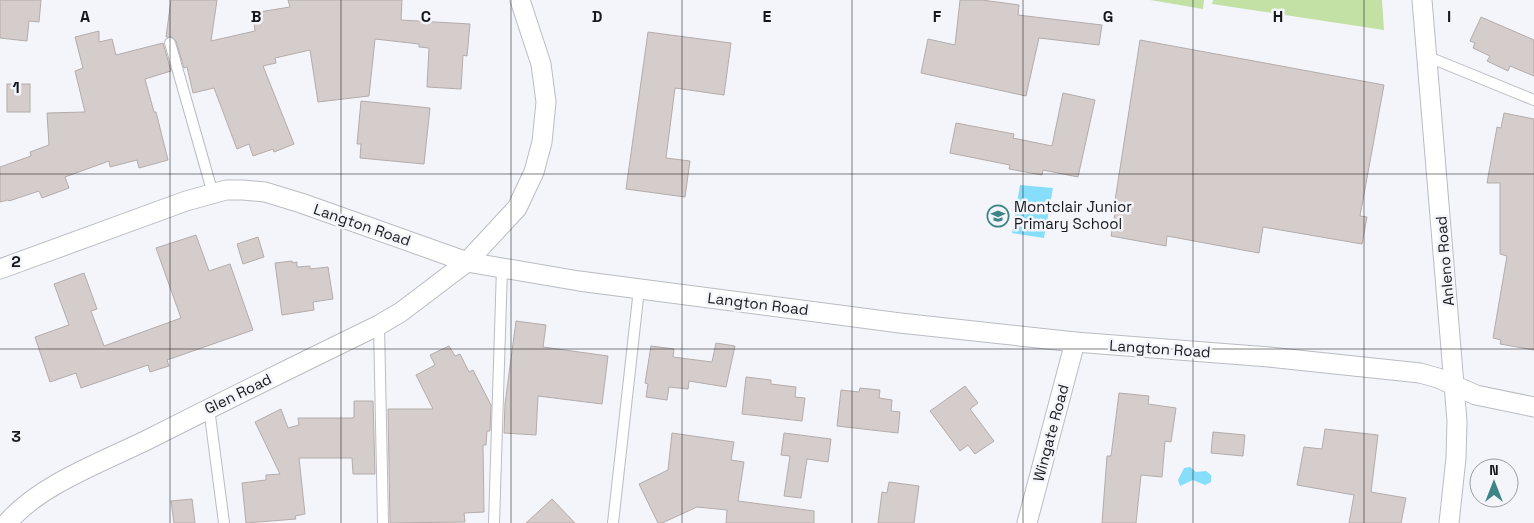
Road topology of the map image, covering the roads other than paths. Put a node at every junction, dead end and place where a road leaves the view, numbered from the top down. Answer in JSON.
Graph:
{"nodes":[{"id":1,"x":520,"y":0,"type":"edge"},
{"id":2,"x":1422,"y":0,"type":"edge"},
{"id":3,"x":170,"y":43,"type":"dead end"},
{"id":4,"x":1426,"y":56,"type":"junction"},
{"id":5,"x":1534,"y":100,"type":"edge"},
{"id":6,"x":213,"y":194,"type":"junction"},
{"id":7,"x":467,"y":262,"type":"junction"},
{"id":8,"x":502,"y":268,"type":"junction"},
{"id":9,"x":0,"y":269,"type":"edge"},
{"id":10,"x":639,"y":289,"type":"junction"},
{"id":11,"x":379,"y":326,"type":"junction"},
{"id":12,"x":1075,"y":342,"type":"junction"},
{"id":13,"x":1455,"y":387,"type":"junction"},
{"id":14,"x":1534,"y":407,"type":"edge"},
{"id":15,"x":209,"y":408,"type":"junction"},
{"id":16,"x":8,"y":523,"type":"edge"},
{"id":17,"x":224,"y":523,"type":"edge"},
{"id":18,"x":382,"y":523,"type":"edge"},
{"id":19,"x":494,"y":523,"type":"edge"},
{"id":20,"x":613,"y":523,"type":"edge"},
{"id":21,"x":1027,"y":523,"type":"edge"},
{"id":22,"x":1448,"y":523,"type":"edge"}],
"edges":[{"from":1,"to":7,"type":"street","name":"Glen Road"},
{"from":2,"to":4,"type":"street","name":"Anleno Road"},
{"from":3,"to":6,"type":"lane"},
{"from":4,"to":5,"type":"lane"},
{"from":4,"to":13,"type":"street","name":"Anleno Road"},
{"from":6,"to":7,"type":"street","name":"Langton Road"},
{"from":6,"to":9,"type":"street","name":"Langton Road"},
{"from":7,"to":8,"type":"street","name":"Langton Road"},
{"from":7,"to":11,"type":"street","name":"Glen Road"},
{"from":8,"to":10,"type":"street","name":"Langton Road"},
{"from":8,"to":19,"type":"lane"},
{"from":10,"to":12,"type":"street","name":"Langton Road"},
{"from":10,"to":20,"type":"lane"},
{"from":11,"to":15,"type":"street","name":"Glen Road"},
{"from":11,"to":18,"type":"lane"},
{"from":12,"to":13,"type":"street","name":"Langton Road"},
{"from":12,"to":21,"type":"street","name":"Wingate Road"},
{"from":13,"to":14,"type":"street","name":"Langton Road"},
{"from":13,"to":22,"type":"street","name":"Anleno Road"},
{"from":15,"to":16,"type":"street","name":"Glen Road"},
{"from":15,"to":17,"type":"lane"}]}
